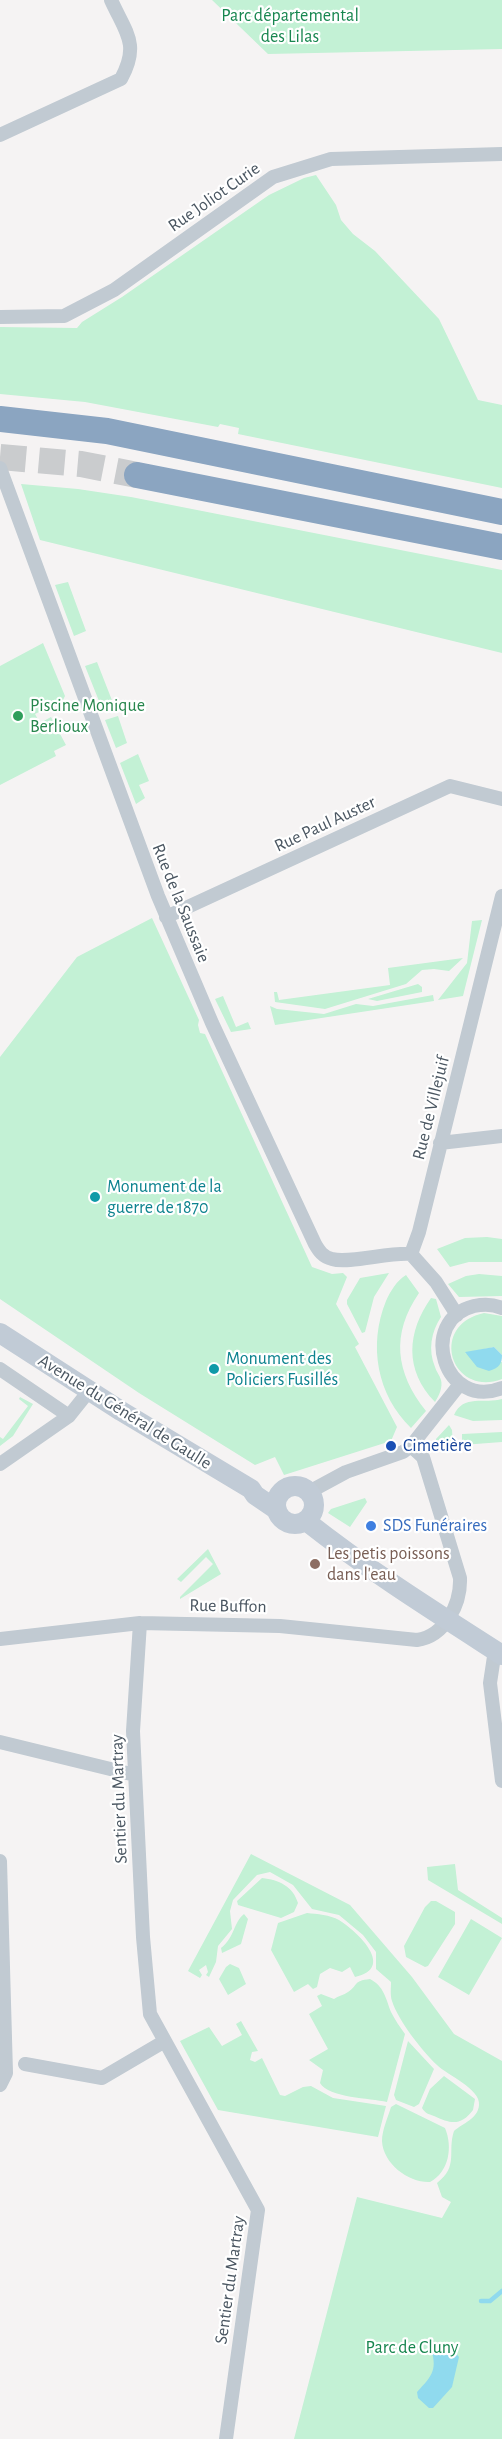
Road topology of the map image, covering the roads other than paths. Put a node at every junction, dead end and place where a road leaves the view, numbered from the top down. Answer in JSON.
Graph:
{"nodes":[{"id":1,"x":111,"y":0,"type":"edge"},
{"id":2,"x":0,"y":135,"type":"edge"},
{"id":3,"x":502,"y":154,"type":"edge"},
{"id":4,"x":0,"y":317,"type":"edge"},
{"id":5,"x":0,"y":419,"type":"edge"},
{"id":6,"x":0,"y":468,"type":"edge"},
{"id":7,"x":137,"y":474,"type":"tunnel mouth"},
{"id":8,"x":502,"y":512,"type":"edge"},
{"id":9,"x":502,"y":547,"type":"edge"},
{"id":10,"x":502,"y":799,"type":"edge"},
{"id":11,"x":502,"y":896,"type":"edge"},
{"id":12,"x":166,"y":917,"type":"junction"},
{"id":13,"x":502,"y":1136,"type":"edge"},
{"id":14,"x":440,"y":1143,"type":"junction"},
{"id":15,"x":411,"y":1254,"type":"junction"},
{"id":16,"x":502,"y":1308,"type":"edge"},
{"id":17,"x":457,"y":1315,"type":"junction"},
{"id":18,"x":0,"y":1333,"type":"edge"},
{"id":19,"x":0,"y":1369,"type":"edge"},
{"id":20,"x":460,"y":1384,"type":"junction"},
{"id":21,"x":502,"y":1389,"type":"edge"},
{"id":22,"x":89,"y":1391,"type":"junction"},
{"id":23,"x":69,"y":1416,"type":"junction"},
{"id":24,"x":411,"y":1446,"type":"junction"},
{"id":25,"x":0,"y":1464,"type":"edge"},
{"id":26,"x":251,"y":1489,"type":"junction"},
{"id":27,"x":285,"y":1489,"type":"junction"},
{"id":28,"x":309,"y":1492,"type":"junction"},
{"id":29,"x":277,"y":1510,"type":"junction"},
{"id":30,"x":306,"y":1521,"type":"junction"},
{"id":31,"x":447,"y":1620,"type":"junction"},
{"id":32,"x":140,"y":1623,"type":"junction"},
{"id":33,"x":0,"y":1639,"type":"edge"},
{"id":34,"x":498,"y":1652,"type":"edge"},
{"id":35,"x":0,"y":1742,"type":"edge"},
{"id":36,"x":135,"y":1775,"type":"junction"},
{"id":37,"x":502,"y":1781,"type":"edge"},
{"id":38,"x":0,"y":1861,"type":"edge"},
{"id":39,"x":165,"y":2041,"type":"junction"},
{"id":40,"x":25,"y":2064,"type":"dead end"},
{"id":41,"x":0,"y":2085,"type":"edge"},
{"id":42,"x":226,"y":2439,"type":"edge"}],
"edges":[{"from":1,"to":2,"type":"street"},
{"from":3,"to":4,"type":"street","name":"Rue Joliot Curie"},
{"from":5,"to":8,"type":"highway"},
{"from":6,"to":12,"type":"street","name":"Rue de la Saussaie"},
{"from":7,"to":9,"type":"highway"},
{"from":10,"to":12,"type":"street","name":"Rue Paul Auster"},
{"from":11,"to":14,"type":"street","name":"Rue de Villejuif"},
{"from":12,"to":15,"type":"street","name":"Rue de la Saussaie"},
{"from":13,"to":14,"type":"street"},
{"from":14,"to":15,"type":"street","name":"Rue de Villejuif"},
{"from":15,"to":17,"type":"street"},
{"from":16,"to":17,"type":"street"},
{"from":17,"to":20,"type":"street"},
{"from":18,"to":22,"type":"main road","name":"Avenue du Général de Gaulle"},
{"from":19,"to":23,"type":"street"},
{"from":20,"to":21,"type":"street"},
{"from":20,"to":24,"type":"street"},
{"from":22,"to":23,"type":"street"},
{"from":22,"to":26,"type":"main road","name":"Avenue du Général de Gaulle"},
{"from":23,"to":25,"type":"street"},
{"from":24,"to":28,"type":"street"},
{"from":24,"to":31,"type":"street"},
{"from":26,"to":27,"type":"main road"},
{"from":26,"to":29,"type":"main road","name":"Avenue du Général de Gaulle"},
{"from":27,"to":28,"type":"main road"},
{"from":27,"to":29,"type":"main road"},
{"from":28,"to":30,"type":"main road"},
{"from":29,"to":30,"type":"main road"},
{"from":30,"to":31,"type":"main road"},
{"from":31,"to":32,"type":"street","name":"Rue Buffon"},
{"from":31,"to":34,"type":"main road"},
{"from":32,"to":33,"type":"street","name":"Rue Buffon"},
{"from":32,"to":36,"type":"street","name":"Sentier du Martray"},
{"from":34,"to":37,"type":"street"},
{"from":35,"to":36,"type":"street"},
{"from":36,"to":39,"type":"street","name":"Sentier du Martray"},
{"from":38,"to":41,"type":"street"},
{"from":39,"to":40,"type":"street"},
{"from":39,"to":42,"type":"street","name":"Sentier du Martray"}]}
